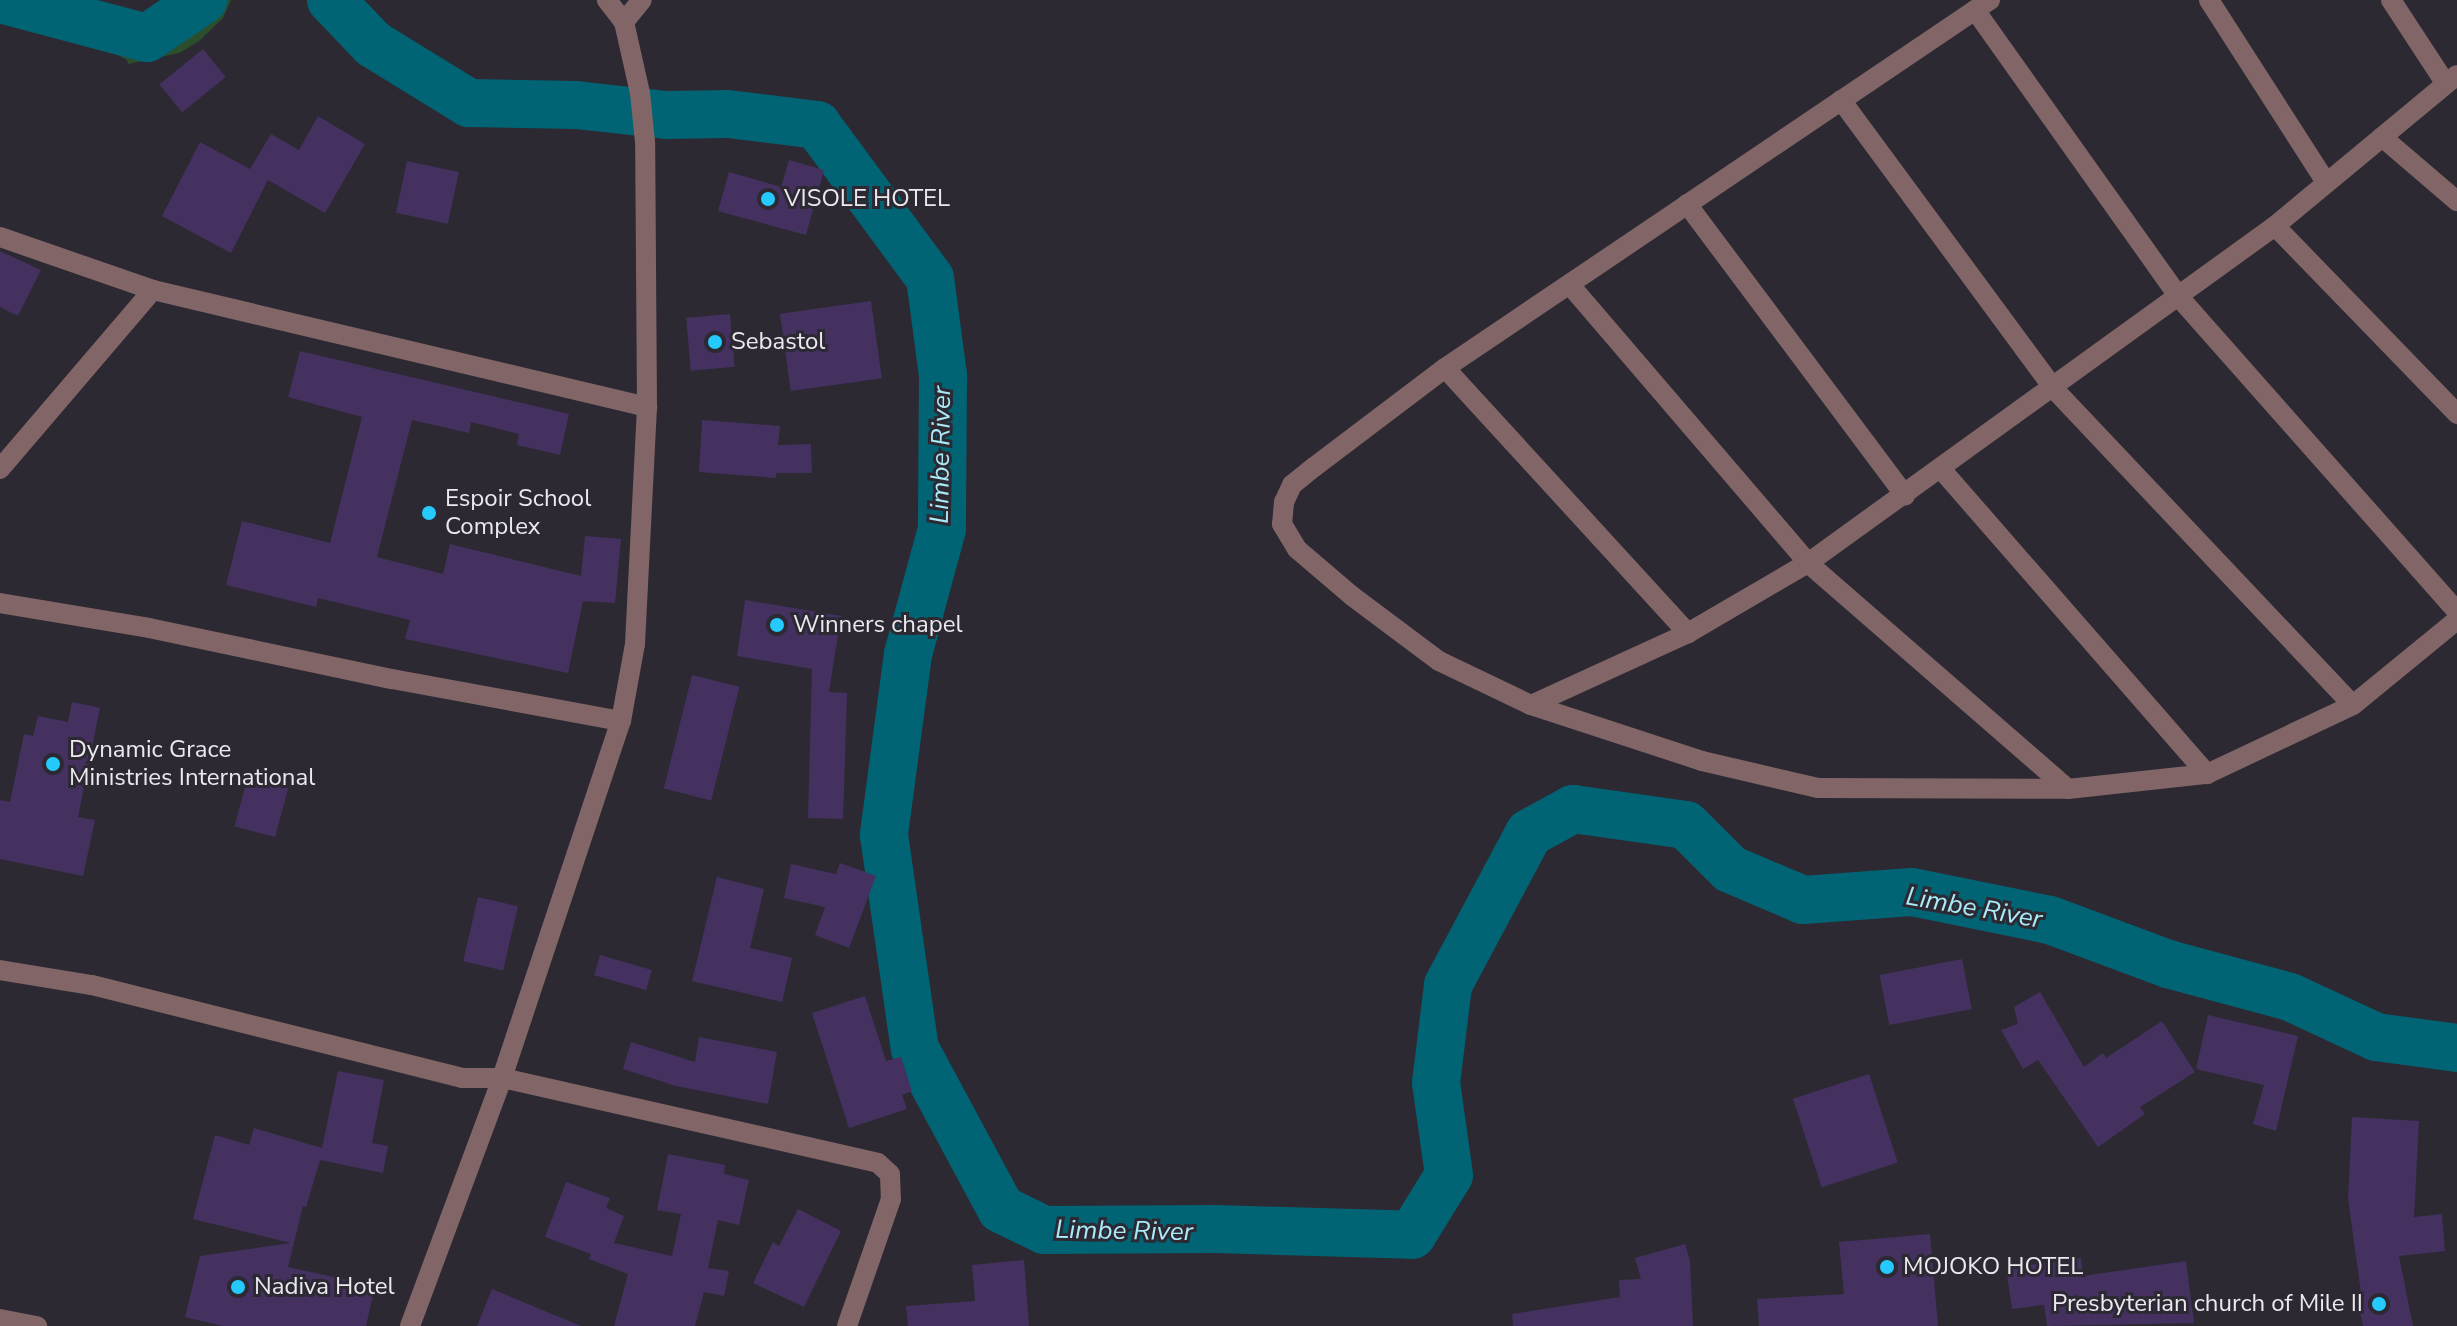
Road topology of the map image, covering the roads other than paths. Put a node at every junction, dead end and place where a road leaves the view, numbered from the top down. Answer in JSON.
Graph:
{"nodes":[{"id":1,"x":607,"y":0,"type":"edge"},
{"id":2,"x":642,"y":0,"type":"edge"},
{"id":3,"x":2209,"y":0,"type":"edge"},
{"id":4,"x":2391,"y":0,"type":"edge"},
{"id":5,"x":1983,"y":5,"type":"edge"},
{"id":6,"x":624,"y":22,"type":"junction"},
{"id":7,"x":2452,"y":80,"type":"edge"},
{"id":8,"x":1841,"y":100,"type":"junction"},
{"id":9,"x":2382,"y":137,"type":"junction"},
{"id":10,"x":2325,"y":181,"type":"junction"},
{"id":11,"x":2457,"y":201,"type":"edge"},
{"id":12,"x":1687,"y":204,"type":"junction"},
{"id":13,"x":2275,"y":226,"type":"junction"},
{"id":14,"x":0,"y":237,"type":"edge"},
{"id":15,"x":1570,"y":285,"type":"junction"},
{"id":16,"x":153,"y":290,"type":"junction"},
{"id":17,"x":2178,"y":296,"type":"junction"},
{"id":18,"x":1445,"y":368,"type":"junction"},
{"id":19,"x":2053,"y":388,"type":"junction"},
{"id":20,"x":647,"y":407,"type":"junction"},
{"id":21,"x":2457,"y":414,"type":"edge"},
{"id":22,"x":0,"y":469,"type":"edge"},
{"id":23,"x":1941,"y":469,"type":"junction"},
{"id":24,"x":1905,"y":495,"type":"junction"},
{"id":25,"x":1808,"y":563,"type":"junction"},
{"id":26,"x":0,"y":603,"type":"edge"},
{"id":27,"x":2457,"y":611,"type":"edge"},
{"id":28,"x":2457,"y":620,"type":"edge"},
{"id":29,"x":1688,"y":633,"type":"junction"},
{"id":30,"x":1531,"y":705,"type":"junction"},
{"id":31,"x":2353,"y":705,"type":"junction"},
{"id":32,"x":621,"y":721,"type":"junction"},
{"id":33,"x":2207,"y":774,"type":"junction"},
{"id":34,"x":2068,"y":789,"type":"junction"},
{"id":35,"x":0,"y":970,"type":"edge"},
{"id":36,"x":502,"y":1078,"type":"junction"},
{"id":37,"x":0,"y":1319,"type":"edge"},
{"id":38,"x":37,"y":1326,"type":"edge"},
{"id":39,"x":410,"y":1326,"type":"edge"},
{"id":40,"x":847,"y":1326,"type":"edge"}],
"edges":[{"from":1,"to":6,"type":"street"},
{"from":2,"to":6,"type":"street"},
{"from":3,"to":10,"type":"street"},
{"from":4,"to":7,"type":"street"},
{"from":5,"to":8,"type":"street"},
{"from":5,"to":17,"type":"street"},
{"from":6,"to":20,"type":"street"},
{"from":7,"to":9,"type":"street"},
{"from":8,"to":12,"type":"street"},
{"from":8,"to":19,"type":"street"},
{"from":9,"to":10,"type":"street"},
{"from":9,"to":11,"type":"street"},
{"from":10,"to":13,"type":"street"},
{"from":12,"to":15,"type":"street"},
{"from":12,"to":24,"type":"street"},
{"from":13,"to":17,"type":"street"},
{"from":13,"to":21,"type":"street"},
{"from":14,"to":16,"type":"street"},
{"from":15,"to":18,"type":"street"},
{"from":15,"to":25,"type":"street"},
{"from":16,"to":20,"type":"street"},
{"from":16,"to":22,"type":"street"},
{"from":17,"to":19,"type":"street"},
{"from":17,"to":27,"type":"street"},
{"from":18,"to":29,"type":"street"},
{"from":18,"to":30,"type":"street"},
{"from":19,"to":23,"type":"street"},
{"from":19,"to":31,"type":"street"},
{"from":20,"to":32,"type":"street"},
{"from":23,"to":24,"type":"street"},
{"from":23,"to":33,"type":"street"},
{"from":24,"to":25,"type":"street"},
{"from":25,"to":29,"type":"street"},
{"from":25,"to":34,"type":"street"},
{"from":26,"to":32,"type":"street"},
{"from":28,"to":31,"type":"street"},
{"from":29,"to":30,"type":"street"},
{"from":30,"to":34,"type":"street"},
{"from":31,"to":33,"type":"street"},
{"from":32,"to":36,"type":"street"},
{"from":33,"to":34,"type":"street"},
{"from":35,"to":36,"type":"street"},
{"from":36,"to":39,"type":"street"},
{"from":36,"to":40,"type":"street"},
{"from":37,"to":38,"type":"street"}]}
